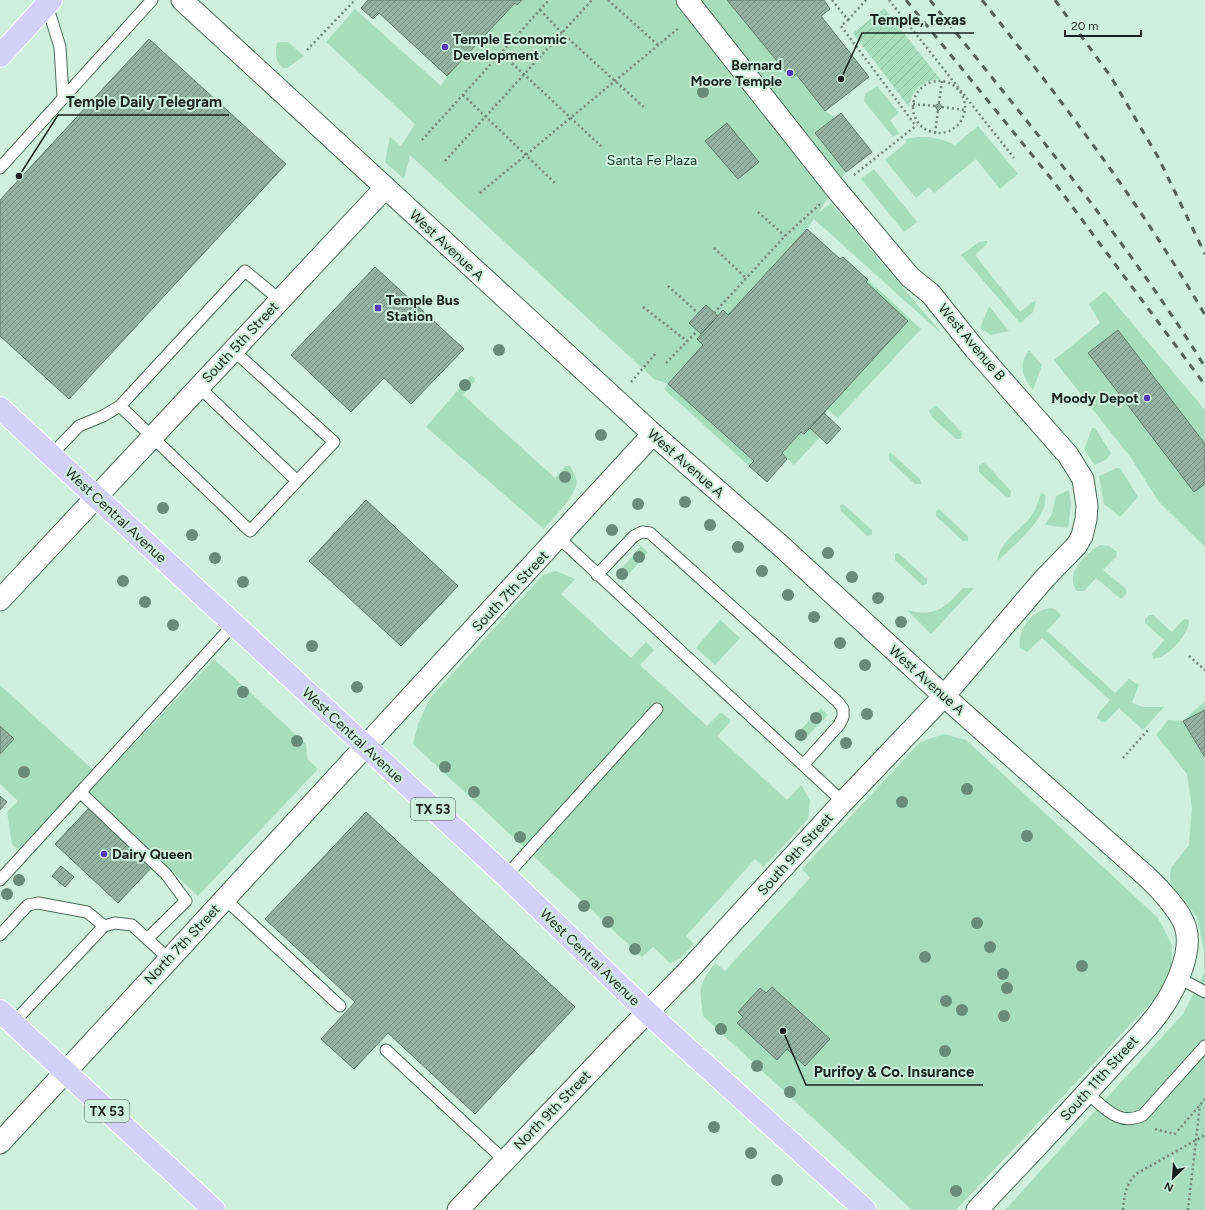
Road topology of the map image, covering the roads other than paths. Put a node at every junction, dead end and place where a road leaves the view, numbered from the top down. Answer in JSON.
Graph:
{"nodes":[{"id":1,"x":152,"y":0,"type":"edge"},
{"id":2,"x":182,"y":0,"type":"edge"},
{"id":3,"x":49,"y":2,"type":"edge"},
{"id":4,"x":692,"y":7,"type":"edge"},
{"id":5,"x":0,"y":56,"type":"edge"},
{"id":6,"x":63,"y":97,"type":"junction"},
{"id":7,"x":0,"y":168,"type":"edge"},
{"id":8,"x":385,"y":188,"type":"junction"},
{"id":9,"x":280,"y":300,"type":"junction"},
{"id":10,"x":233,"y":350,"type":"junction"},
{"id":11,"x":199,"y":387,"type":"junction"},
{"id":12,"x":120,"y":406,"type":"junction"},
{"id":13,"x":0,"y":408,"type":"edge"},
{"id":14,"x":653,"y":434,"type":"junction"},
{"id":15,"x":153,"y":437,"type":"junction"},
{"id":16,"x":51,"y":455,"type":"junction"},
{"id":17,"x":298,"y":481,"type":"junction"},
{"id":18,"x":97,"y":498,"type":"junction"},
{"id":19,"x":559,"y":538,"type":"junction"},
{"id":20,"x":597,"y":575,"type":"junction"},
{"id":21,"x":0,"y":600,"type":"edge"},
{"id":22,"x":234,"y":624,"type":"junction"},
{"id":23,"x":944,"y":696,"type":"junction"},
{"id":24,"x":657,"y":709,"type":"dead end"},
{"id":25,"x":366,"y":747,"type":"junction"},
{"id":26,"x":803,"y":765,"type":"junction"},
{"id":27,"x":80,"y":792,"type":"junction"},
{"id":28,"x":843,"y":802,"type":"junction"},
{"id":29,"x":506,"y":876,"type":"junction"},
{"id":30,"x":0,"y":880,"type":"edge"},
{"id":31,"x":225,"y":899,"type":"junction"},
{"id":32,"x":104,"y":926,"type":"junction"},
{"id":33,"x":1186,"y":928,"type":"joint"},
{"id":34,"x":0,"y":935,"type":"edge"},
{"id":35,"x":147,"y":939,"type":"junction"},
{"id":36,"x":168,"y":958,"type":"junction"},
{"id":37,"x":1179,"y":978,"type":"junction"},
{"id":38,"x":1205,"y":992,"type":"edge"},
{"id":39,"x":340,"y":1006,"type":"dead end"},
{"id":40,"x":647,"y":1012,"type":"junction"},
{"id":41,"x":6,"y":1017,"type":"edge"},
{"id":42,"x":1205,"y":1046,"type":"edge"},
{"id":43,"x":386,"y":1050,"type":"dead end"},
{"id":44,"x":65,"y":1072,"type":"junction"},
{"id":45,"x":1087,"y":1093,"type":"junction"},
{"id":46,"x":0,"y":1143,"type":"edge"},
{"id":47,"x":504,"y":1160,"type":"junction"},
{"id":48,"x":208,"y":1208,"type":"edge"},
{"id":49,"x":458,"y":1210,"type":"edge"},
{"id":50,"x":864,"y":1210,"type":"edge"},
{"id":51,"x":977,"y":1210,"type":"edge"}],
"edges":[{"from":1,"to":6,"type":"lane"},
{"from":2,"to":8,"type":"street","name":"West Avenue A"},
{"from":3,"to":5,"type":"main road"},
{"from":3,"to":6,"type":"lane"},
{"from":4,"to":23,"type":"street","name":"West Avenue B"},
{"from":6,"to":7,"type":"lane"},
{"from":8,"to":9,"type":"street","name":"South 5th Street"},
{"from":8,"to":14,"type":"street","name":"West Avenue A"},
{"from":9,"to":10,"type":"street","name":"South 5th Street"},
{"from":9,"to":12,"type":"lane"},
{"from":10,"to":11,"type":"street","name":"South 5th Street"},
{"from":10,"to":17,"type":"lane"},
{"from":11,"to":15,"type":"street","name":"South 5th Street"},
{"from":11,"to":17,"type":"lane"},
{"from":12,"to":15,"type":"lane"},
{"from":12,"to":16,"type":"lane"},
{"from":13,"to":16,"type":"main road","name":"West Central Avenue","number":"TX 53"},
{"from":14,"to":19,"type":"street","name":"South 7th Street"},
{"from":14,"to":23,"type":"street","name":"West Avenue A"},
{"from":15,"to":17,"type":"lane"},
{"from":15,"to":18,"type":"street","name":"South 5th Street"},
{"from":16,"to":18,"type":"main road","name":"West Central Avenue","number":"TX 53"},
{"from":18,"to":21,"type":"street","name":"South 5th Street"},
{"from":18,"to":22,"type":"main road","name":"West Central Avenue","number":"TX 53"},
{"from":19,"to":20,"type":"lane"},
{"from":19,"to":25,"type":"street","name":"South 7th Street"},
{"from":20,"to":26,"type":"lane"},
{"from":20,"to":26,"type":"lane"},
{"from":22,"to":25,"type":"main road","name":"West Central Avenue","number":"TX 53"},
{"from":22,"to":27,"type":"lane"},
{"from":23,"to":28,"type":"street","name":"South 9th Street"},
{"from":23,"to":33,"type":"street","name":"West Avenue A"},
{"from":24,"to":29,"type":"lane"},
{"from":25,"to":29,"type":"main road","name":"West Central Avenue","number":"TX 53"},
{"from":25,"to":31,"type":"street","name":"North 7th Street"},
{"from":26,"to":28,"type":"lane"},
{"from":27,"to":30,"type":"lane"},
{"from":27,"to":35,"type":"lane"},
{"from":28,"to":40,"type":"street","name":"South 9th Street"},
{"from":29,"to":40,"type":"main road","name":"West Central Avenue","number":"TX 53"},
{"from":31,"to":36,"type":"street","name":"North 7th Street"},
{"from":31,"to":39,"type":"lane"},
{"from":32,"to":34,"type":"lane"},
{"from":32,"to":35,"type":"lane"},
{"from":32,"to":41,"type":"lane"},
{"from":33,"to":37,"type":"street","name":"South 11th Street"},
{"from":35,"to":36,"type":"lane"},
{"from":36,"to":44,"type":"street","name":"North 7th Street"},
{"from":37,"to":38,"type":"lane"},
{"from":37,"to":45,"type":"street","name":"South 11th Street"},
{"from":40,"to":47,"type":"street","name":"North 9th Street"},
{"from":40,"to":50,"type":"main road","name":"West Central Avenue","number":"TX 53"},
{"from":41,"to":44,"type":"main road","number":"TX 53"},
{"from":42,"to":45,"type":"lane"},
{"from":43,"to":47,"type":"lane"},
{"from":44,"to":46,"type":"street","name":"North 7th Street"},
{"from":44,"to":48,"type":"main road","number":"TX 53"},
{"from":45,"to":51,"type":"street","name":"South 11th Street"},
{"from":47,"to":49,"type":"street","name":"North 9th Street"}]}
